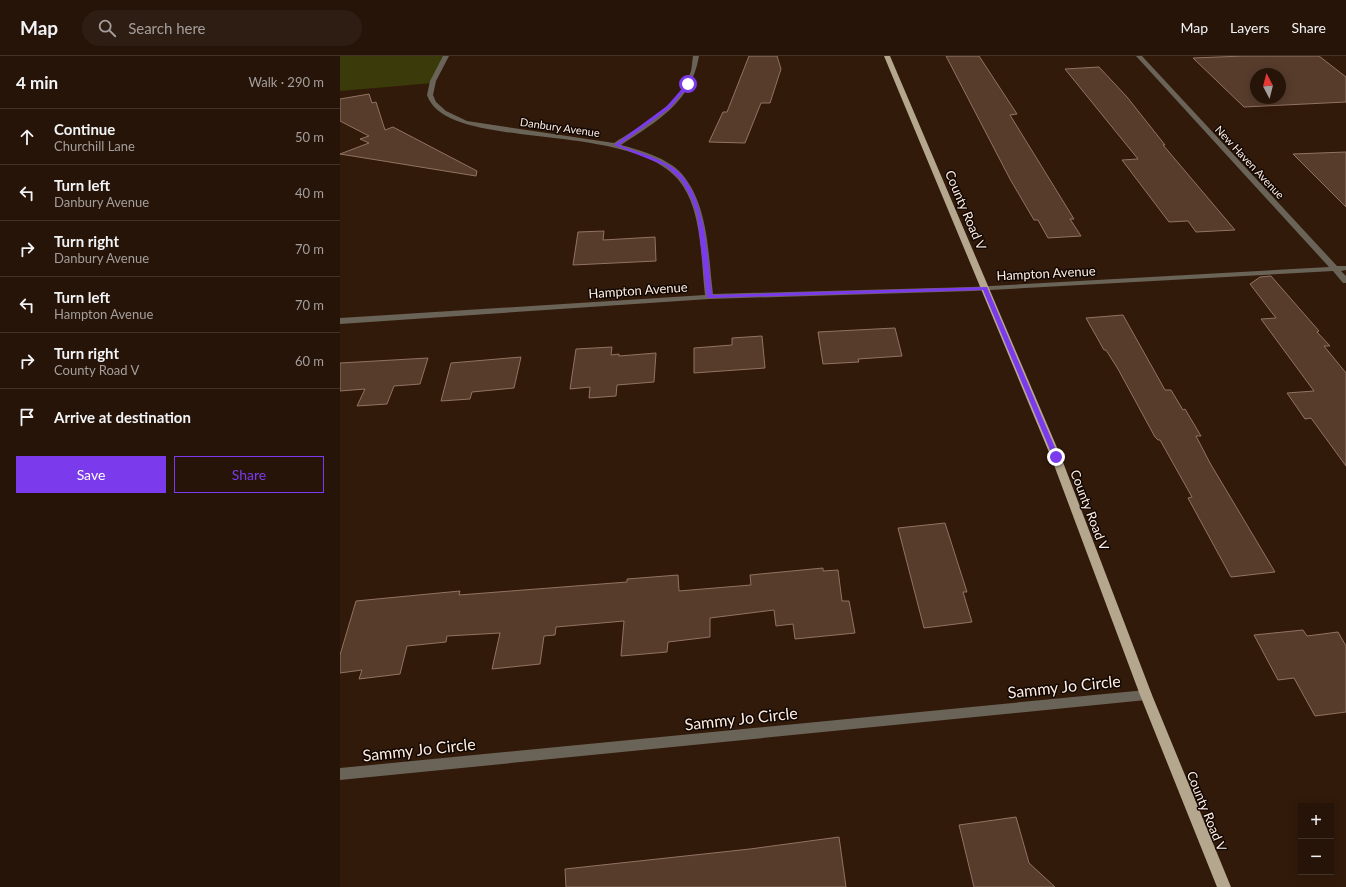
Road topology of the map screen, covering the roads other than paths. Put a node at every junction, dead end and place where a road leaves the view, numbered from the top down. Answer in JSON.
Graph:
{"nodes":[{"id":1,"x":446,"y":56,"type":"edge"},
{"id":2,"x":696,"y":56,"type":"edge"},
{"id":3,"x":887,"y":56,"type":"edge"},
{"id":4,"x":1139,"y":56,"type":"edge"},
{"id":5,"x":616,"y":145,"type":"junction"},
{"id":6,"x":1334,"y":268,"type":"junction"},
{"id":7,"x":1346,"y":268,"type":"edge"},
{"id":8,"x":1346,"y":281,"type":"edge"},
{"id":9,"x":985,"y":288,"type":"junction"},
{"id":10,"x":709,"y":297,"type":"junction"},
{"id":11,"x":340,"y":321,"type":"edge"},
{"id":12,"x":1146,"y":695,"type":"junction"},
{"id":13,"x":340,"y":774,"type":"edge"},
{"id":14,"x":1224,"y":887,"type":"edge"}],
"edges":[{"from":1,"to":5,"type":"street","name":"Danbury Avenue"},
{"from":2,"to":5,"type":"street"},
{"from":3,"to":9,"type":"main road","name":"County Road V"},
{"from":4,"to":6,"type":"street","name":"New Haven Avenue"},
{"from":5,"to":10,"type":"street","name":"Danbury Avenue"},
{"from":6,"to":7,"type":"street","name":"Hampton Avenue"},
{"from":6,"to":8,"type":"street","name":"New Haven Avenue"},
{"from":6,"to":9,"type":"street","name":"Hampton Avenue"},
{"from":9,"to":10,"type":"street","name":"Hampton Avenue"},
{"from":9,"to":12,"type":"main road","name":"County Road V"},
{"from":10,"to":11,"type":"street","name":"Hampton Avenue"},
{"from":12,"to":13,"type":"street","name":"Sammy Jo Circle"},
{"from":12,"to":14,"type":"main road","name":"County Road V"}]}
